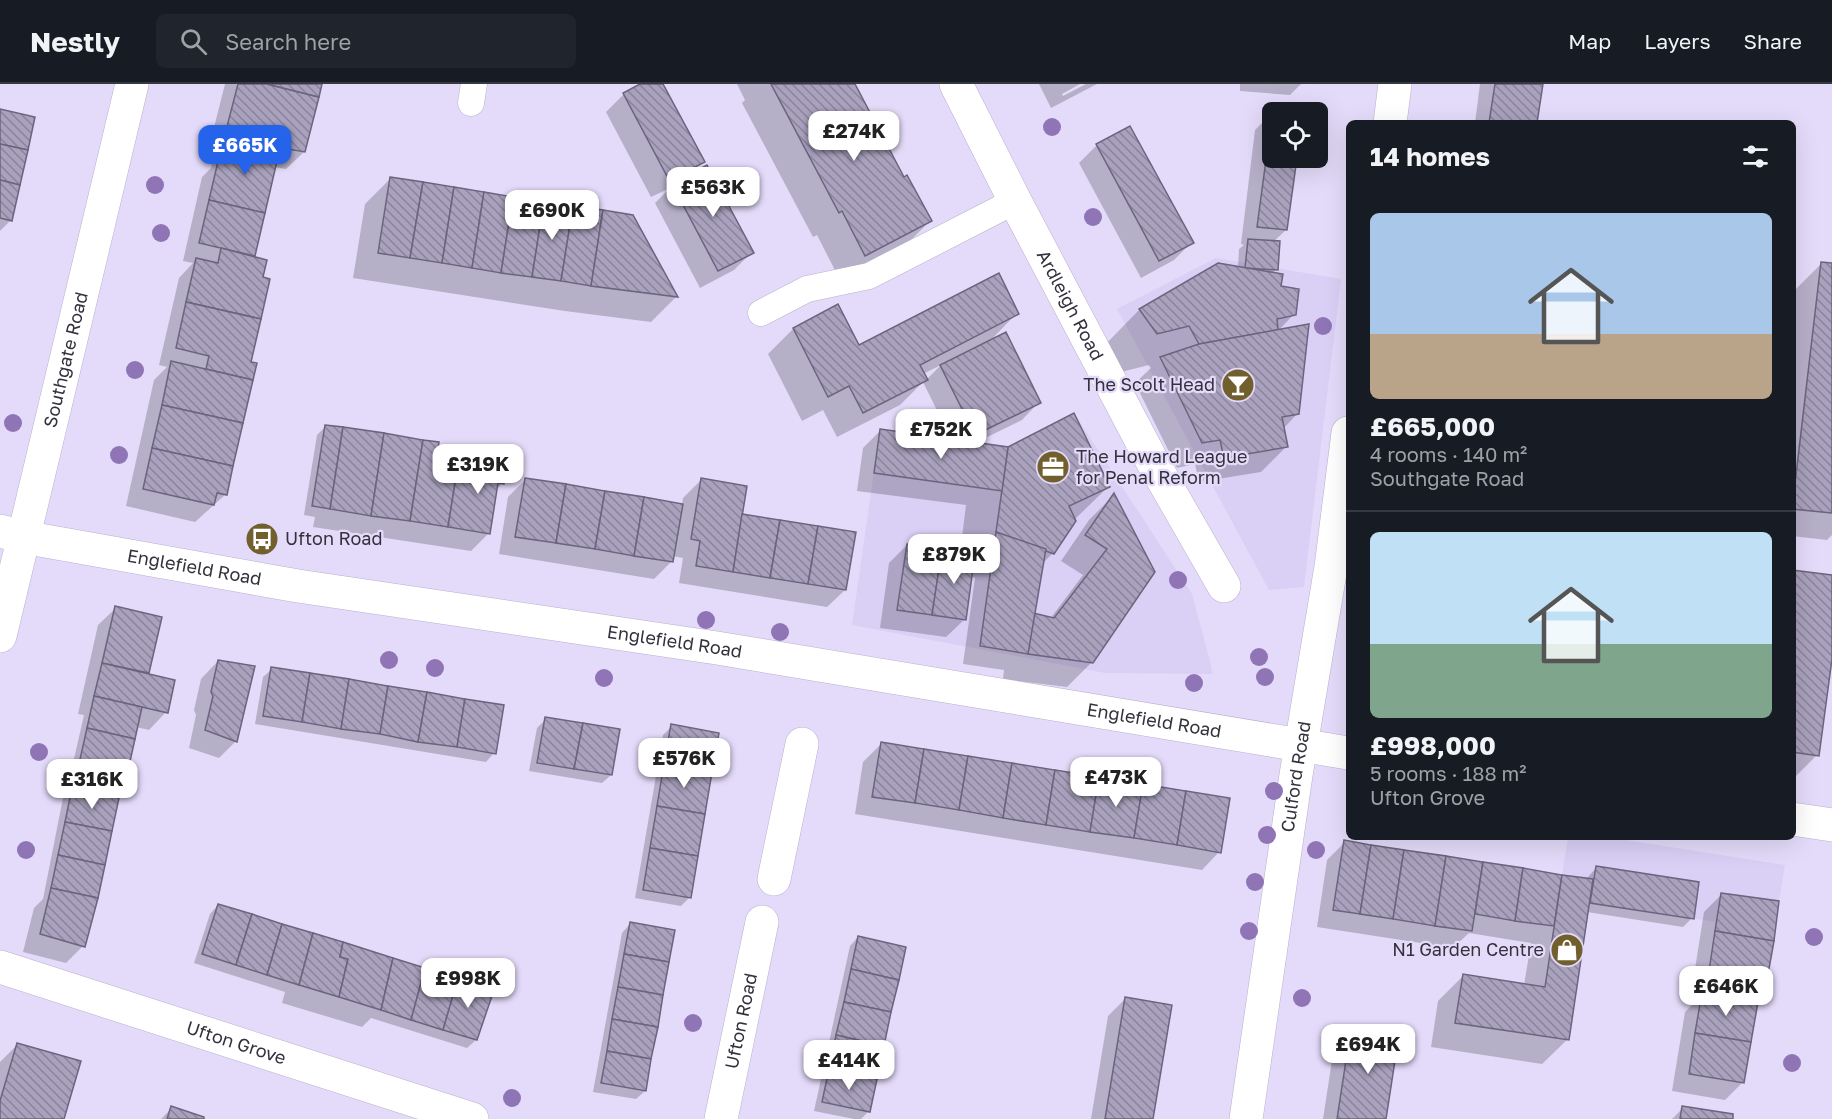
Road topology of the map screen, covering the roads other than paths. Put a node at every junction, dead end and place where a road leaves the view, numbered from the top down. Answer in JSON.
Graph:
{"nodes":[{"id":1,"x":132,"y":84,"type":"edge"},
{"id":2,"x":956,"y":84,"type":"edge"},
{"id":3,"x":1395,"y":84,"type":"edge"},
{"id":4,"x":1390,"y":120,"type":"edge"},
{"id":5,"x":1015,"y":201,"type":"junction"},
{"id":6,"x":761,"y":313,"type":"dead end"},
{"id":7,"x":1346,"y":449,"type":"edge"},
{"id":8,"x":12,"y":534,"type":"edge"},
{"id":9,"x":1224,"y":586,"type":"dead end"},
{"id":10,"x":0,"y":636,"type":"edge"},
{"id":11,"x":802,"y":744,"type":"dead end"},
{"id":12,"x":1301,"y":746,"type":"junction"},
{"id":13,"x":1346,"y":753,"type":"edge"},
{"id":14,"x":1796,"y":820,"type":"edge"},
{"id":15,"x":1832,"y":825,"type":"edge"},
{"id":16,"x":774,"y":879,"type":"dead end"},
{"id":17,"x":762,"y":922,"type":"dead end"},
{"id":18,"x":0,"y":967,"type":"edge"},
{"id":19,"x":472,"y":1119,"type":"edge"},
{"id":20,"x":721,"y":1119,"type":"edge"},
{"id":21,"x":1246,"y":1119,"type":"edge"}],
"edges":[{"from":1,"to":8,"type":"street","name":"Southgate Road"},
{"from":2,"to":5,"type":"street","name":"Ardleigh Road"},
{"from":3,"to":4,"type":"street"},
{"from":5,"to":6,"type":"lane"},
{"from":5,"to":9,"type":"street","name":"Ardleigh Road"},
{"from":7,"to":12,"type":"street","name":"Culford Road"},
{"from":8,"to":10,"type":"street","name":"Southgate Road"},
{"from":8,"to":12,"type":"street","name":"Englefield Road"},
{"from":11,"to":16,"type":"street"},
{"from":12,"to":13,"type":"street","name":"Englefield Road"},
{"from":12,"to":21,"type":"street","name":"Culford Road"},
{"from":14,"to":15,"type":"street"},
{"from":17,"to":20,"type":"street","name":"Ufton Road"},
{"from":18,"to":19,"type":"street","name":"Ufton Grove"}]}
